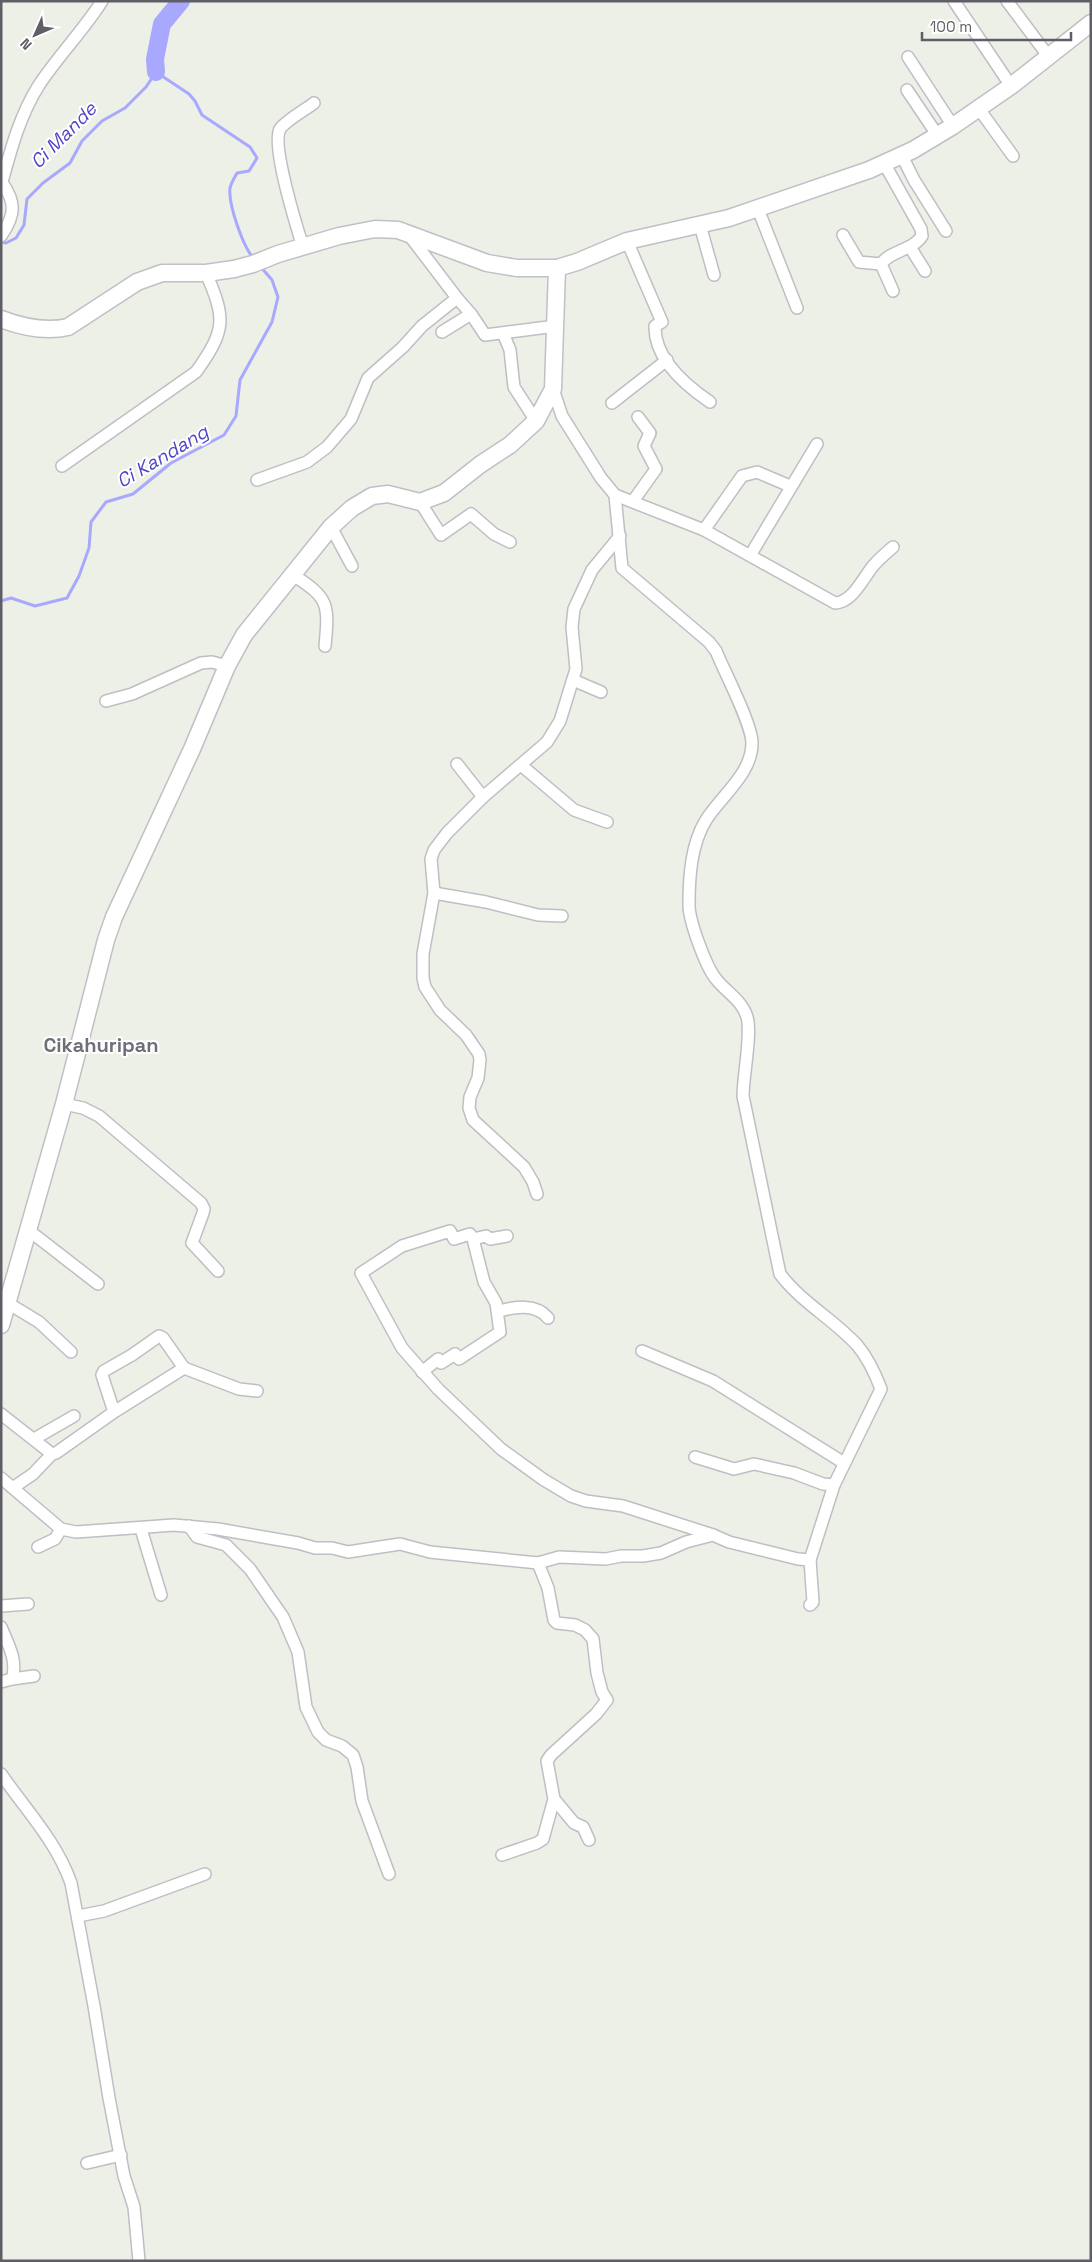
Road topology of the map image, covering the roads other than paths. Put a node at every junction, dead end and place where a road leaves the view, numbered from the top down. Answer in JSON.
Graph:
{"nodes":[{"id":1,"x":102,"y":1,"type":"edge"},
{"id":2,"x":954,"y":1,"type":"edge"},
{"id":3,"x":1007,"y":1,"type":"edge"},
{"id":4,"x":1091,"y":23,"type":"edge"},
{"id":5,"x":908,"y":57,"type":"dead end"},
{"id":6,"x":1049,"y":57,"type":"junction"},
{"id":7,"x":1011,"y":86,"type":"junction"},
{"id":8,"x":907,"y":90,"type":"dead end"},
{"id":9,"x":314,"y":103,"type":"dead end"},
{"id":10,"x":979,"y":109,"type":"junction"},
{"id":11,"x":953,"y":126,"type":"junction"},
{"id":12,"x":938,"y":136,"type":"junction"},
{"id":13,"x":902,"y":156,"type":"junction"},
{"id":14,"x":1013,"y":156,"type":"dead end"},
{"id":15,"x":884,"y":163,"type":"junction"},
{"id":16,"x":2,"y":182,"type":"edge"},
{"id":17,"x":758,"y":209,"type":"junction"},
{"id":18,"x":700,"y":225,"type":"junction"},
{"id":19,"x":946,"y":231,"type":"dead end"},
{"id":20,"x":408,"y":234,"type":"junction"},
{"id":21,"x":843,"y":235,"type":"dead end"},
{"id":22,"x":1,"y":236,"type":"edge"},
{"id":23,"x":628,"y":241,"type":"junction"},
{"id":24,"x":303,"y":247,"type":"junction"},
{"id":25,"x":910,"y":247,"type":"junction"},
{"id":26,"x":881,"y":264,"type":"junction"},
{"id":27,"x":557,"y":268,"type":"junction"},
{"id":28,"x":925,"y":271,"type":"dead end"},
{"id":29,"x":206,"y":273,"type":"junction"},
{"id":30,"x":714,"y":275,"type":"dead end"},
{"id":31,"x":893,"y":291,"type":"dead end"},
{"id":32,"x":457,"y":298,"type":"junction"},
{"id":33,"x":797,"y":308,"type":"dead end"},
{"id":34,"x":471,"y":314,"type":"junction"},
{"id":35,"x":1,"y":319,"type":"edge"},
{"id":36,"x":556,"y":326,"type":"junction"},
{"id":37,"x":442,"y":332,"type":"dead end"},
{"id":38,"x":503,"y":333,"type":"junction"},
{"id":39,"x":667,"y":360,"type":"junction"},
{"id":40,"x":553,"y":389,"type":"junction"},
{"id":41,"x":710,"y":402,"type":"dead end"},
{"id":42,"x":612,"y":403,"type":"dead end"},
{"id":43,"x":638,"y":417,"type":"dead end"},
{"id":44,"x":536,"y":421,"type":"junction"},
{"id":45,"x":817,"y":444,"type":"dead end"},
{"id":46,"x":62,"y":466,"type":"dead end"},
{"id":47,"x":257,"y":480,"type":"dead end"},
{"id":48,"x":790,"y":486,"type":"junction"},
{"id":49,"x":616,"y":495,"type":"junction"},
{"id":50,"x":414,"y":501,"type":"junction"},
{"id":51,"x":633,"y":501,"type":"junction"},
{"id":52,"x":331,"y":527,"type":"junction"},
{"id":53,"x":704,"y":530,"type":"junction"},
{"id":54,"x":620,"y":536,"type":"junction"},
{"id":55,"x":510,"y":542,"type":"dead end"},
{"id":56,"x":893,"y":547,"type":"dead end"},
{"id":57,"x":750,"y":554,"type":"junction"},
{"id":58,"x":352,"y":566,"type":"dead end"},
{"id":59,"x":293,"y":575,"type":"junction"},
{"id":60,"x":325,"y":646,"type":"dead end"},
{"id":61,"x":227,"y":666,"type":"junction"},
{"id":62,"x":573,"y":680,"type":"junction"},
{"id":63,"x":601,"y":692,"type":"dead end"},
{"id":64,"x":106,"y":701,"type":"dead end"},
{"id":65,"x":457,"y":764,"type":"dead end"},
{"id":66,"x":521,"y":765,"type":"junction"},
{"id":67,"x":483,"y":797,"type":"junction"},
{"id":68,"x":607,"y":822,"type":"dead end"},
{"id":69,"x":434,"y":893,"type":"junction"},
{"id":70,"x":562,"y":916,"type":"dead end"},
{"id":71,"x":64,"y":1104,"type":"junction"},
{"id":72,"x":537,"y":1194,"type":"dead end"},
{"id":73,"x":27,"y":1229,"type":"junction"},
{"id":74,"x":507,"y":1236,"type":"dead end"},
{"id":75,"x":473,"y":1239,"type":"junction"},
{"id":76,"x":218,"y":1271,"type":"dead end"},
{"id":77,"x":98,"y":1284,"type":"dead end"},
{"id":78,"x":6,"y":1302,"type":"junction"},
{"id":79,"x":498,"y":1311,"type":"junction"},
{"id":80,"x":548,"y":1318,"type":"dead end"},
{"id":81,"x":1,"y":1325,"type":"edge"},
{"id":82,"x":642,"y":1351,"type":"dead end"},
{"id":83,"x":71,"y":1352,"type":"dead end"},
{"id":84,"x":184,"y":1368,"type":"junction"},
{"id":85,"x":422,"y":1372,"type":"junction"},
{"id":86,"x":257,"y":1391,"type":"dead end"},
{"id":87,"x":114,"y":1412,"type":"junction"},
{"id":88,"x":1,"y":1414,"type":"edge"},
{"id":89,"x":74,"y":1416,"type":"dead end"},
{"id":90,"x":34,"y":1439,"type":"junction"},
{"id":91,"x":52,"y":1454,"type":"junction"},
{"id":92,"x":695,"y":1457,"type":"dead end"},
{"id":93,"x":844,"y":1463,"type":"junction"},
{"id":94,"x":1,"y":1478,"type":"edge"},
{"id":95,"x":834,"y":1485,"type":"junction"},
{"id":96,"x":14,"y":1487,"type":"junction"},
{"id":97,"x":189,"y":1526,"type":"junction"},
{"id":98,"x":61,"y":1529,"type":"junction"},
{"id":99,"x":141,"y":1529,"type":"junction"},
{"id":100,"x":713,"y":1535,"type":"junction"},
{"id":101,"x":38,"y":1547,"type":"dead end"},
{"id":102,"x":810,"y":1560,"type":"junction"},
{"id":103,"x":538,"y":1563,"type":"junction"},
{"id":104,"x":161,"y":1595,"type":"dead end"},
{"id":105,"x":28,"y":1604,"type":"dead end"},
{"id":106,"x":1,"y":1606,"type":"edge"},
{"id":107,"x":810,"y":1606,"type":"dead end"},
{"id":108,"x":1,"y":1627,"type":"edge"},
{"id":109,"x":34,"y":1676,"type":"dead end"},
{"id":110,"x":7,"y":1681,"type":"edge"},
{"id":111,"x":1,"y":1774,"type":"edge"},
{"id":112,"x":554,"y":1799,"type":"junction"},
{"id":113,"x":589,"y":1840,"type":"dead end"},
{"id":114,"x":502,"y":1855,"type":"dead end"},
{"id":115,"x":205,"y":1874,"type":"dead end"},
{"id":116,"x":389,"y":1874,"type":"dead end"},
{"id":117,"x":78,"y":1916,"type":"junction"},
{"id":118,"x":121,"y":2155,"type":"junction"},
{"id":119,"x":87,"y":2163,"type":"dead end"},
{"id":120,"x":139,"y":2261,"type":"edge"}],
"edges":[{"from":1,"to":16,"type":"street"},
{"from":2,"to":7,"type":"street"},
{"from":3,"to":6,"type":"street"},
{"from":4,"to":6,"type":"street"},
{"from":5,"to":11,"type":"street"},
{"from":6,"to":7,"type":"street"},
{"from":7,"to":10,"type":"street"},
{"from":8,"to":12,"type":"street"},
{"from":9,"to":24,"type":"street"},
{"from":10,"to":11,"type":"street"},
{"from":10,"to":14,"type":"street"},
{"from":11,"to":12,"type":"street"},
{"from":12,"to":13,"type":"street"},
{"from":13,"to":15,"type":"street"},
{"from":13,"to":19,"type":"street"},
{"from":15,"to":17,"type":"street"},
{"from":15,"to":25,"type":"street"},
{"from":16,"to":22,"type":"street"},
{"from":17,"to":18,"type":"street"},
{"from":17,"to":33,"type":"street"},
{"from":18,"to":23,"type":"street"},
{"from":18,"to":30,"type":"street"},
{"from":20,"to":24,"type":"street"},
{"from":20,"to":27,"type":"street"},
{"from":20,"to":32,"type":"street"},
{"from":21,"to":26,"type":"street"},
{"from":23,"to":27,"type":"street"},
{"from":23,"to":39,"type":"street"},
{"from":24,"to":29,"type":"street"},
{"from":25,"to":26,"type":"street"},
{"from":25,"to":28,"type":"street"},
{"from":26,"to":31,"type":"street"},
{"from":27,"to":36,"type":"street"},
{"from":29,"to":35,"type":"street"},
{"from":29,"to":46,"type":"street"},
{"from":32,"to":34,"type":"street"},
{"from":32,"to":47,"type":"street"},
{"from":34,"to":37,"type":"street"},
{"from":34,"to":38,"type":"street"},
{"from":36,"to":38,"type":"street"},
{"from":36,"to":40,"type":"street"},
{"from":38,"to":44,"type":"street"},
{"from":39,"to":41,"type":"street"},
{"from":39,"to":42,"type":"street"},
{"from":40,"to":44,"type":"street"},
{"from":40,"to":49,"type":"street"},
{"from":43,"to":51,"type":"street"},
{"from":44,"to":50,"type":"street"},
{"from":45,"to":48,"type":"street"},
{"from":48,"to":53,"type":"street"},
{"from":48,"to":57,"type":"street"},
{"from":49,"to":51,"type":"street"},
{"from":49,"to":54,"type":"street"},
{"from":50,"to":52,"type":"street"},
{"from":50,"to":55,"type":"street"},
{"from":51,"to":53,"type":"street"},
{"from":52,"to":58,"type":"street"},
{"from":52,"to":59,"type":"street"},
{"from":53,"to":57,"type":"street"},
{"from":54,"to":62,"type":"street"},
{"from":54,"to":93,"type":"street"},
{"from":56,"to":57,"type":"street"},
{"from":59,"to":60,"type":"street"},
{"from":59,"to":61,"type":"street"},
{"from":61,"to":64,"type":"street"},
{"from":61,"to":71,"type":"street"},
{"from":62,"to":63,"type":"street"},
{"from":62,"to":66,"type":"street"},
{"from":65,"to":67,"type":"street"},
{"from":66,"to":67,"type":"street"},
{"from":66,"to":68,"type":"street"},
{"from":67,"to":69,"type":"street"},
{"from":69,"to":70,"type":"street"},
{"from":69,"to":72,"type":"street"},
{"from":71,"to":73,"type":"street"},
{"from":71,"to":76,"type":"street"},
{"from":73,"to":77,"type":"street"},
{"from":73,"to":78,"type":"street"},
{"from":74,"to":75,"type":"street"},
{"from":75,"to":79,"type":"street"},
{"from":75,"to":85,"type":"street"},
{"from":78,"to":81,"type":"street"},
{"from":78,"to":83,"type":"street"},
{"from":79,"to":80,"type":"street"},
{"from":79,"to":85,"type":"street"},
{"from":82,"to":93,"type":"street"},
{"from":84,"to":86,"type":"street"},
{"from":84,"to":87,"type":"street"},
{"from":84,"to":87,"type":"street"},
{"from":85,"to":100,"type":"street"},
{"from":87,"to":91,"type":"street"},
{"from":88,"to":90,"type":"street"},
{"from":89,"to":90,"type":"street"},
{"from":90,"to":91,"type":"street"},
{"from":91,"to":96,"type":"street"},
{"from":92,"to":95,"type":"street"},
{"from":93,"to":95,"type":"street"},
{"from":94,"to":96,"type":"street"},
{"from":95,"to":102,"type":"street"},
{"from":96,"to":98,"type":"street"},
{"from":97,"to":99,"type":"street"},
{"from":97,"to":103,"type":"street"},
{"from":97,"to":116,"type":"street"},
{"from":98,"to":99,"type":"street"},
{"from":98,"to":101,"type":"street"},
{"from":99,"to":104,"type":"street"},
{"from":100,"to":102,"type":"street"},
{"from":100,"to":103,"type":"street"},
{"from":102,"to":107,"type":"street"},
{"from":103,"to":112,"type":"street"},
{"from":105,"to":106,"type":"street"},
{"from":108,"to":110,"type":"street"},
{"from":109,"to":110,"type":"street"},
{"from":111,"to":117,"type":"street"},
{"from":112,"to":113,"type":"street"},
{"from":112,"to":114,"type":"street"},
{"from":115,"to":117,"type":"street"},
{"from":117,"to":118,"type":"street"},
{"from":118,"to":119,"type":"street"},
{"from":118,"to":120,"type":"street"}]}
